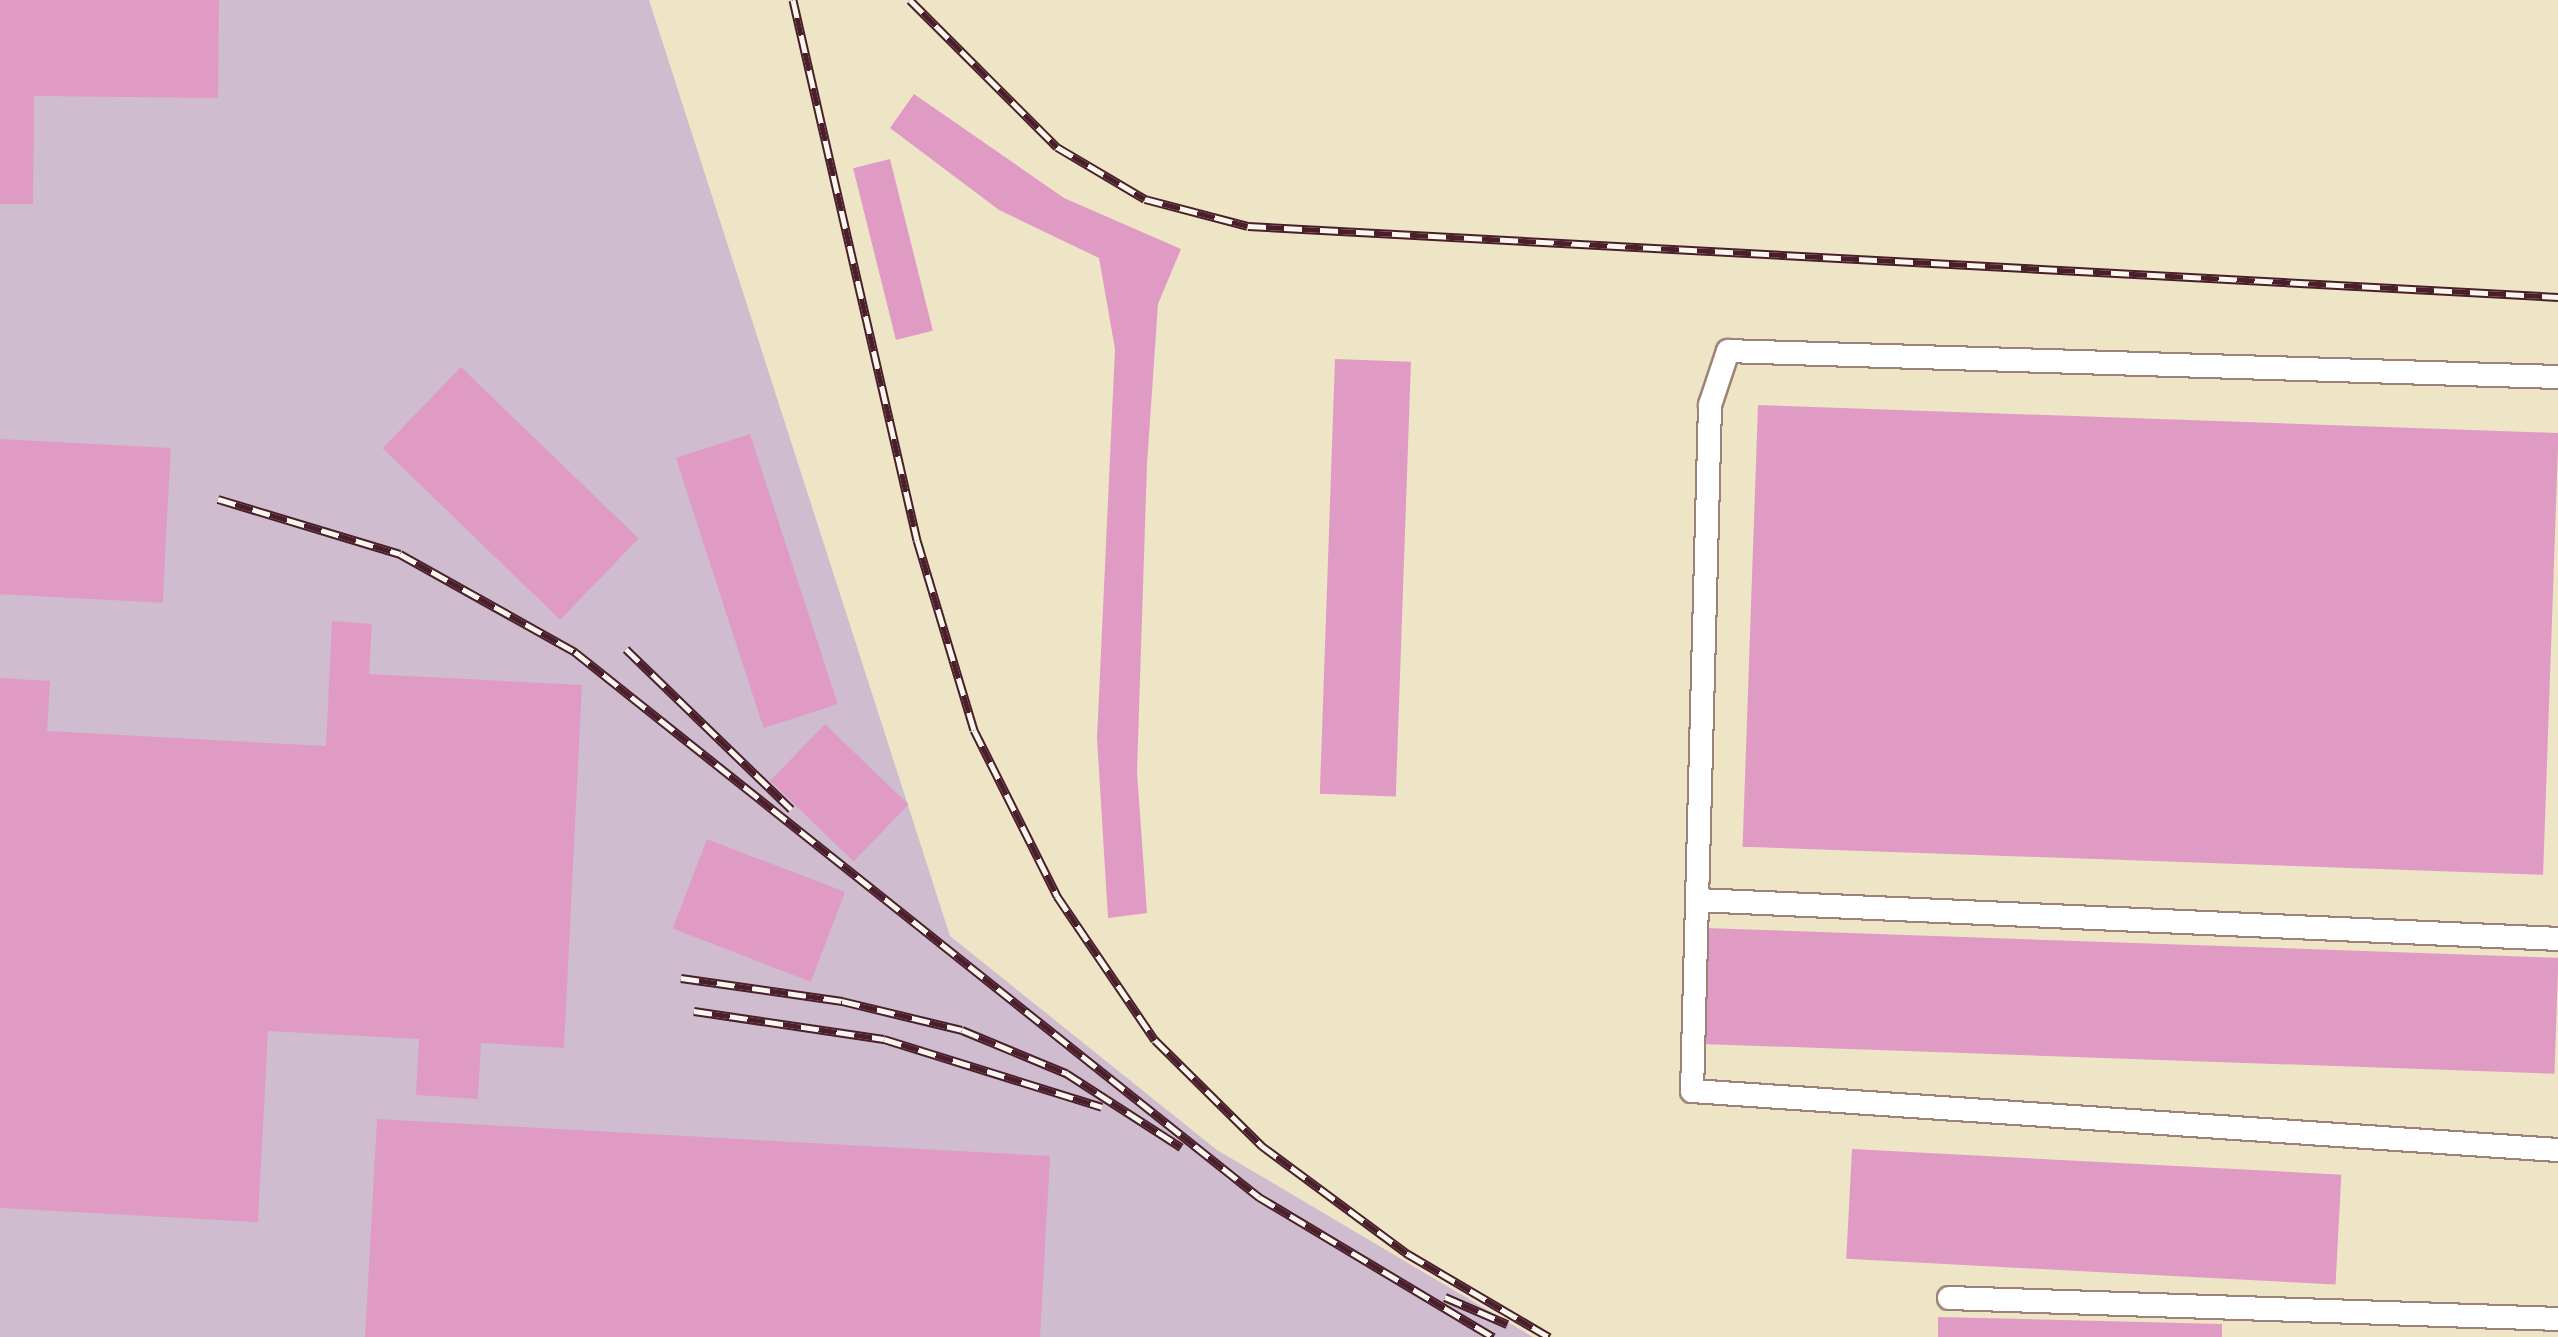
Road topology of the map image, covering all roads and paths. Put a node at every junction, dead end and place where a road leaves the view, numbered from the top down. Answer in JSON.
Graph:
{"nodes":[{"id":1,"x":2558,"y":377,"type":"edge"},
{"id":2,"x":1697,"y":900,"type":"junction"},
{"id":3,"x":2558,"y":939,"type":"edge"},
{"id":4,"x":2558,"y":1150,"type":"edge"},
{"id":5,"x":1949,"y":1298,"type":"dead end"},
{"id":6,"x":2558,"y":1319,"type":"edge"}],
"edges":[{"from":1,"to":2,"type":"lane"},
{"from":2,"to":3,"type":"lane"},
{"from":2,"to":4,"type":"lane"},
{"from":5,"to":6,"type":"lane"}]}
